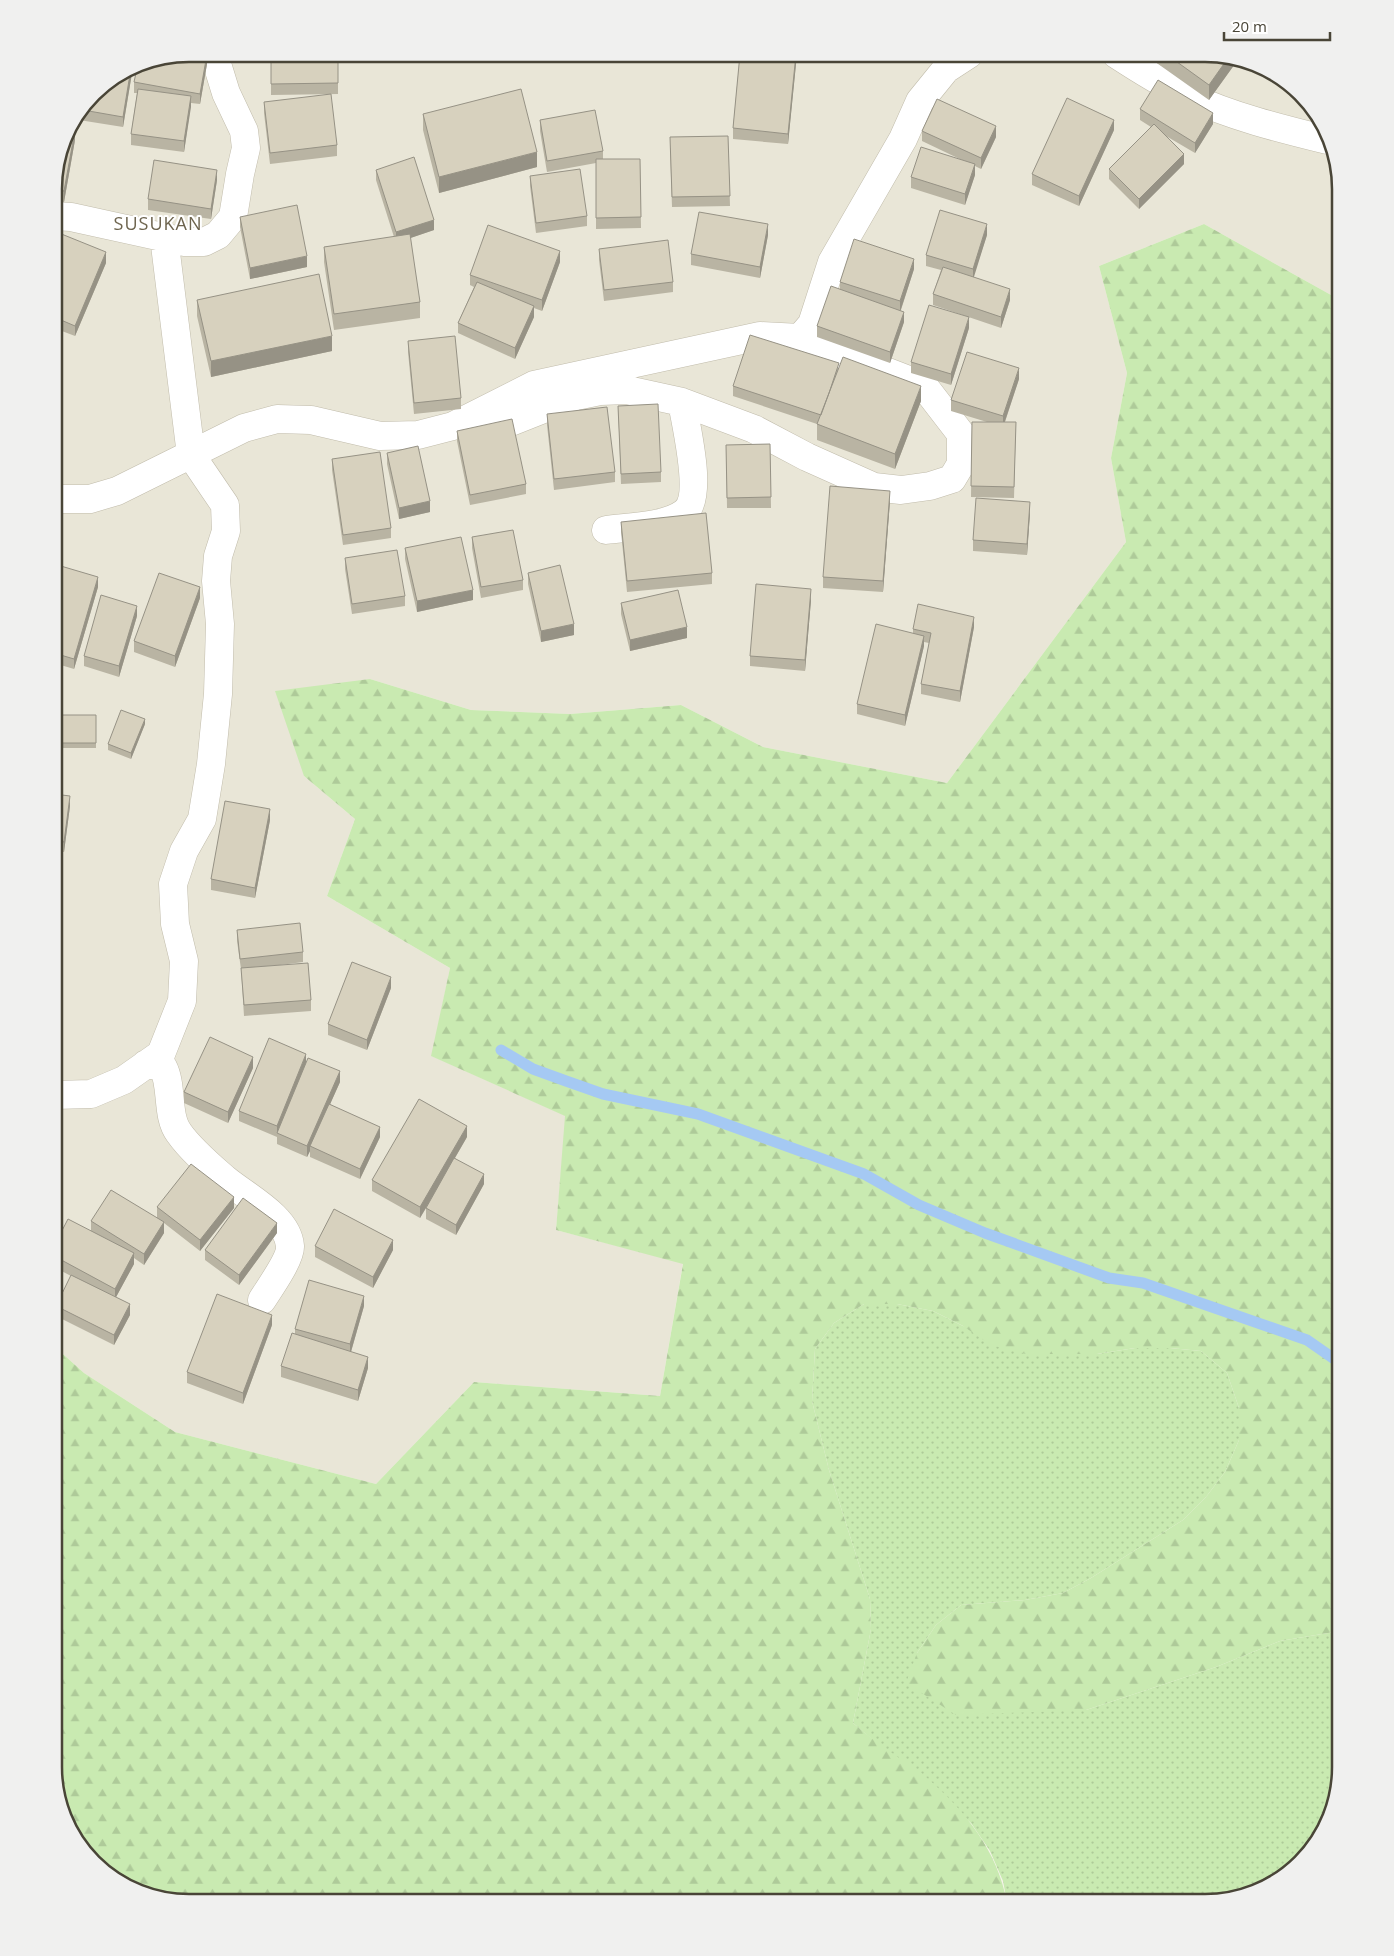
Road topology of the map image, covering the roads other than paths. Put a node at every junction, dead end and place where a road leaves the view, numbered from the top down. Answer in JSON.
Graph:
{"nodes":[{"id":1,"x":217,"y":63,"type":"edge"},
{"id":2,"x":956,"y":63,"type":"edge"},
{"id":3,"x":1131,"y":63,"type":"edge"},
{"id":4,"x":1321,"y":138,"type":"edge"},
{"id":5,"x":63,"y":217,"type":"edge"},
{"id":6,"x":164,"y":237,"type":"junction"},
{"id":7,"x":800,"y":338,"type":"junction"},
{"id":8,"x":682,"y":402,"type":"junction"},
{"id":9,"x":453,"y":426,"type":"junction"},
{"id":10,"x":191,"y":455,"type":"junction"},
{"id":11,"x":63,"y":499,"type":"edge"},
{"id":12,"x":606,"y":530,"type":"dead end"},
{"id":13,"x":146,"y":1064,"type":"junction"},
{"id":14,"x":62,"y":1095,"type":"edge"},
{"id":15,"x":262,"y":1300,"type":"dead end"}],
"edges":[{"from":1,"to":6,"type":"street"},
{"from":2,"to":7,"type":"street"},
{"from":3,"to":4,"type":"street"},
{"from":5,"to":6,"type":"street"},
{"from":6,"to":10,"type":"street"},
{"from":7,"to":8,"type":"street"},
{"from":7,"to":9,"type":"street"},
{"from":8,"to":9,"type":"street"},
{"from":8,"to":12,"type":"street"},
{"from":9,"to":10,"type":"street"},
{"from":10,"to":11,"type":"street"},
{"from":10,"to":13,"type":"street"},
{"from":13,"to":14,"type":"street"},
{"from":13,"to":15,"type":"street"}]}
